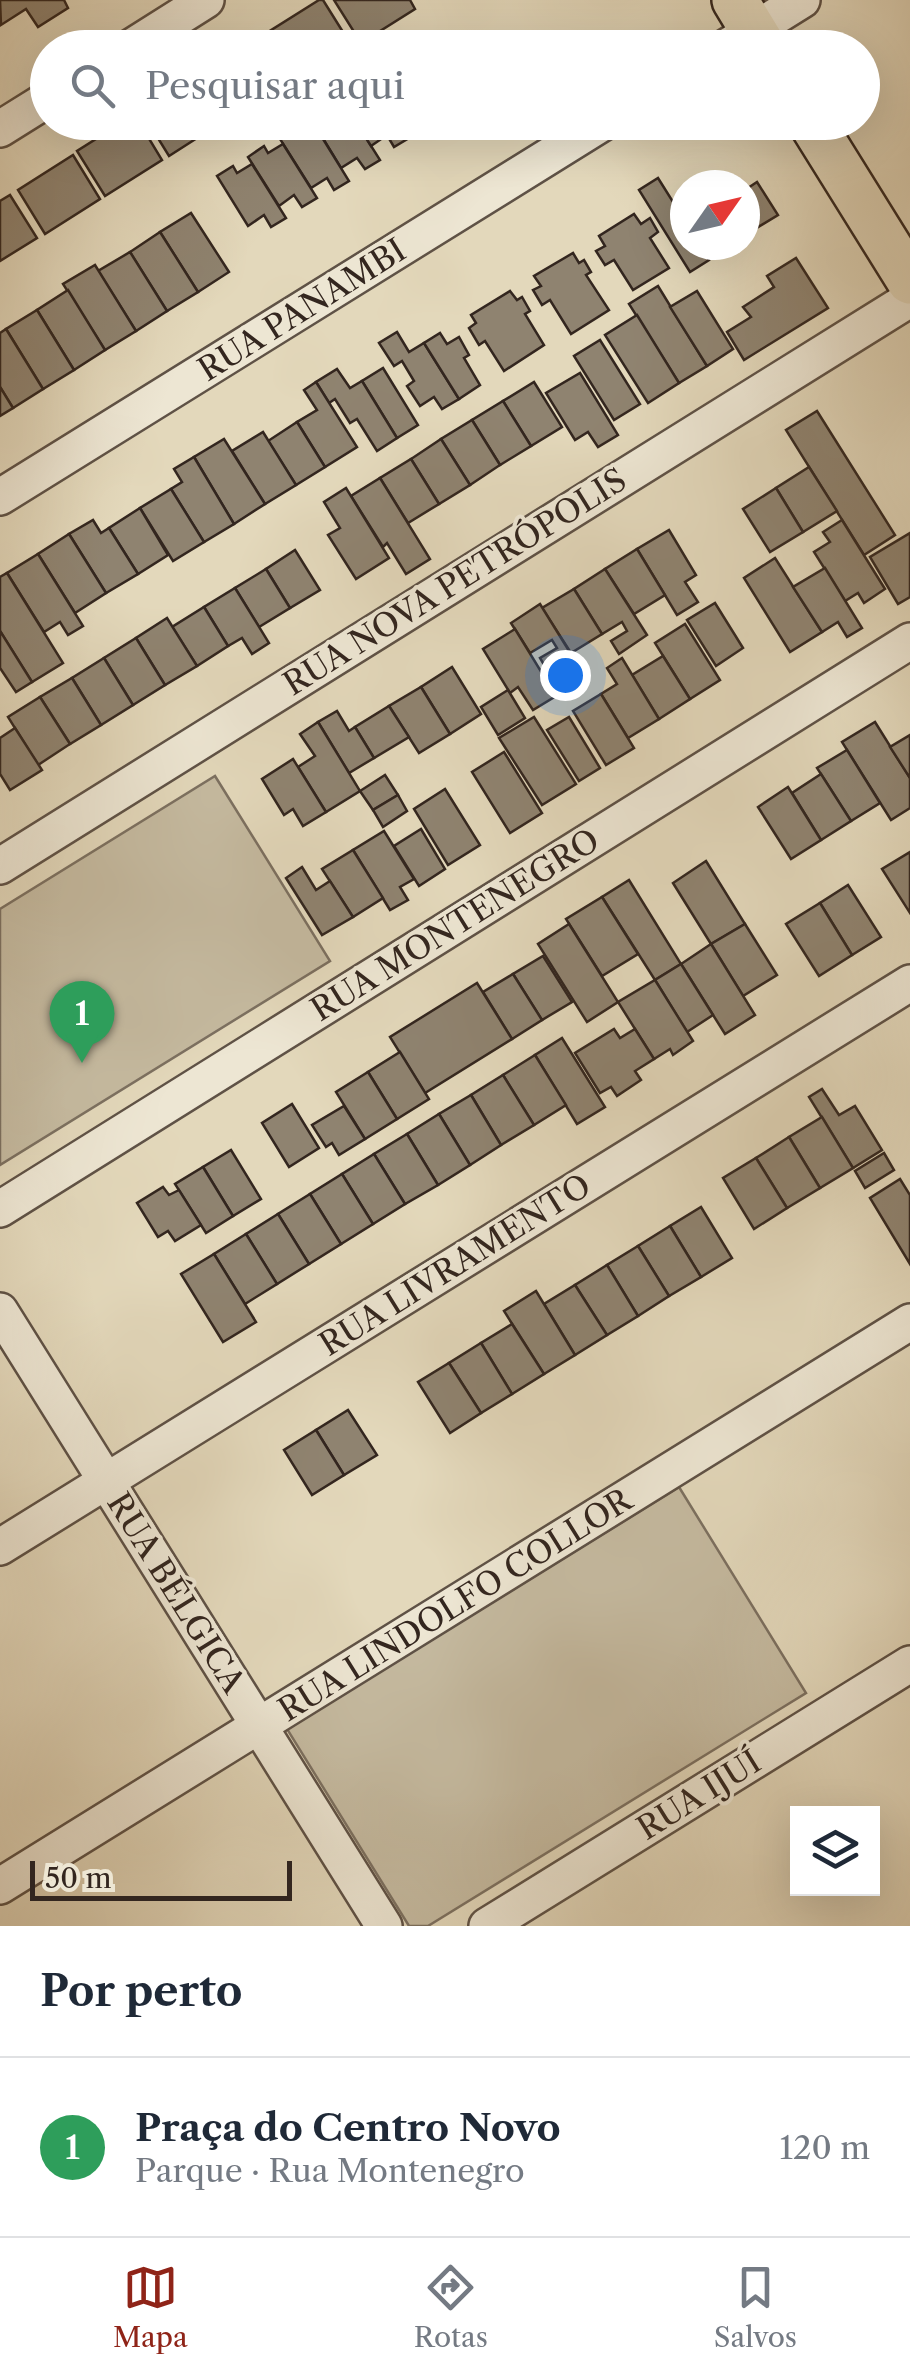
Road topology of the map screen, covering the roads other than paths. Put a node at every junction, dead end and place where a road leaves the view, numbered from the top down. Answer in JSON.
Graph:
{"nodes":[{"id":1,"x":206,"y":0,"type":"edge"},
{"id":2,"x":802,"y":0,"type":"edge"},
{"id":3,"x":158,"y":30,"type":"edge"},
{"id":4,"x":747,"y":30,"type":"edge"},
{"id":5,"x":30,"y":111,"type":"edge"},
{"id":6,"x":0,"y":129,"type":"edge"},
{"id":7,"x":575,"y":140,"type":"edge"},
{"id":8,"x":822,"y":140,"type":"edge"},
{"id":9,"x":910,"y":281,"type":"edge"},
{"id":10,"x":910,"y":299,"type":"edge"},
{"id":11,"x":0,"y":497,"type":"edge"},
{"id":12,"x":910,"y":641,"type":"edge"},
{"id":13,"x":0,"y":866,"type":"edge"},
{"id":14,"x":910,"y":983,"type":"edge"},
{"id":15,"x":0,"y":1209,"type":"edge"},
{"id":16,"x":0,"y":1311,"type":"edge"},
{"id":17,"x":910,"y":1322,"type":"edge"},
{"id":18,"x":106,"y":1482,"type":"junction"},
{"id":19,"x":0,"y":1547,"type":"edge"},
{"id":20,"x":910,"y":1664,"type":"edge"},
{"id":21,"x":260,"y":1727,"type":"junction"},
{"id":22,"x":0,"y":1886,"type":"edge"},
{"id":23,"x":384,"y":1926,"type":"edge"},
{"id":24,"x":488,"y":1926,"type":"edge"}],
"edges":[{"from":1,"to":3,"type":"street"},
{"from":2,"to":4,"type":"street"},
{"from":5,"to":6,"type":"street"},
{"from":7,"to":11,"type":"street","name":"RUA PANAMBI"},
{"from":8,"to":9,"type":"main road"},
{"from":10,"to":13,"type":"street","name":"RUA NOVA PETRÓPOLIS"},
{"from":12,"to":15,"type":"street","name":"RUA MONTENEGRO"},
{"from":14,"to":18,"type":"street","name":"RUA LIVRAMENTO"},
{"from":16,"to":18,"type":"street","name":"RUA BÉLGICA"},
{"from":17,"to":21,"type":"street","name":"RUA LINDOLFO COLLOR"},
{"from":18,"to":19,"type":"street","name":"RUA LIVRAMENTO"},
{"from":18,"to":21,"type":"street","name":"RUA BÉLGICA"},
{"from":20,"to":24,"type":"street","name":"RUA IJUÍ"},
{"from":21,"to":22,"type":"street","name":"RUA LINDOLFO COLLOR"},
{"from":21,"to":23,"type":"street","name":"RUA BÉLGICA"}]}
